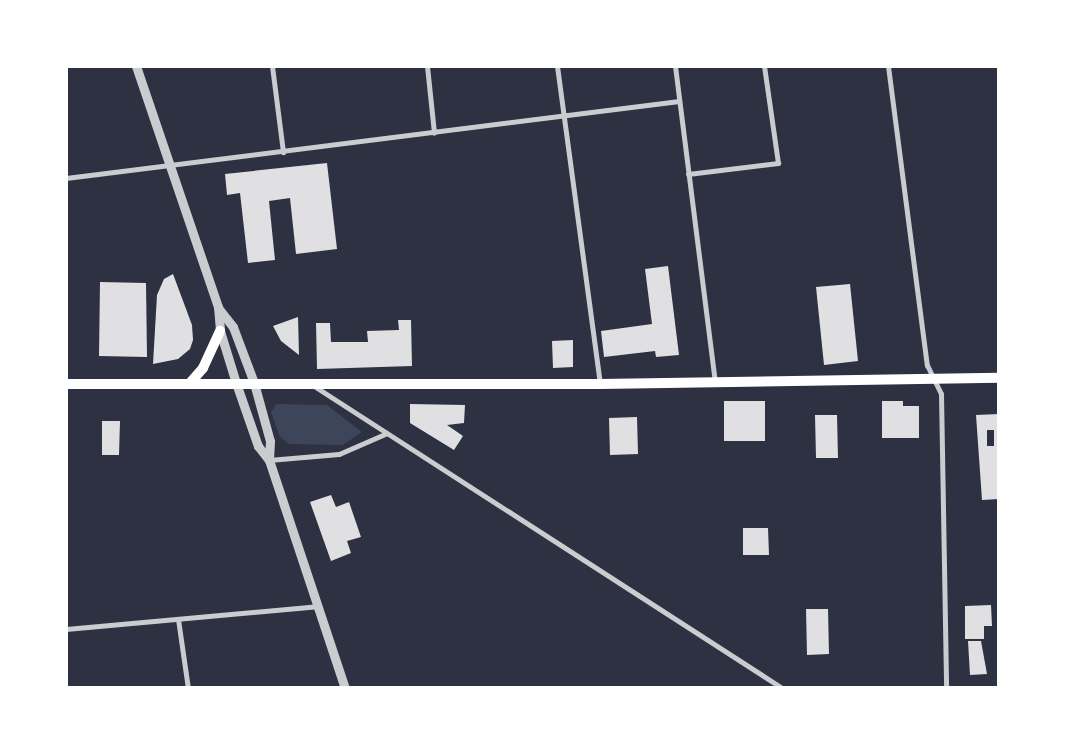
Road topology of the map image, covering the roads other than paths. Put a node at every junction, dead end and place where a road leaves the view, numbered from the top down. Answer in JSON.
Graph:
{"nodes":[{"id":1,"x":136,"y":66,"type":"edge"},
{"id":2,"x":272,"y":66,"type":"edge"},
{"id":3,"x":427,"y":66,"type":"edge"},
{"id":4,"x":558,"y":66,"type":"edge"},
{"id":5,"x":675,"y":66,"type":"edge"},
{"id":6,"x":764,"y":66,"type":"edge"},
{"id":7,"x":888,"y":66,"type":"edge"},
{"id":8,"x":679,"y":101,"type":"junction"},
{"id":9,"x":563,"y":117,"type":"junction"},
{"id":10,"x":434,"y":133,"type":"junction"},
{"id":11,"x":283,"y":152,"type":"junction"},
{"id":12,"x":170,"y":165,"type":"junction"},
{"id":13,"x":688,"y":174,"type":"junction"},
{"id":14,"x":66,"y":178,"type":"edge"},
{"id":15,"x":218,"y":307,"type":"junction"},
{"id":16,"x":220,"y":331,"type":"junction"},
{"id":17,"x":932,"y":378,"type":"junction"},
{"id":18,"x":999,"y":378,"type":"edge"},
{"id":19,"x":190,"y":383,"type":"junction"},
{"id":20,"x":236,"y":383,"type":"junction"},
{"id":21,"x":254,"y":383,"type":"junction"},
{"id":22,"x":716,"y":383,"type":"junction"},
{"id":23,"x":66,"y":384,"type":"edge"},
{"id":24,"x":600,"y":384,"type":"junction"},
{"id":25,"x":314,"y":386,"type":"junction"},
{"id":26,"x":387,"y":433,"type":"junction"},
{"id":27,"x":269,"y":460,"type":"junction"},
{"id":28,"x":317,"y":606,"type":"junction"},
{"id":29,"x":178,"y":619,"type":"junction"},
{"id":30,"x":66,"y":629,"type":"edge"},
{"id":31,"x":188,"y":688,"type":"edge"},
{"id":32,"x":345,"y":688,"type":"edge"},
{"id":33,"x":782,"y":688,"type":"edge"},
{"id":34,"x":946,"y":688,"type":"edge"}],
"edges":[{"from":1,"to":12,"type":"street"},
{"from":2,"to":11,"type":"street"},
{"from":3,"to":10,"type":"street"},
{"from":4,"to":9,"type":"street"},
{"from":5,"to":8,"type":"street"},
{"from":6,"to":13,"type":"street"},
{"from":7,"to":17,"type":"street"},
{"from":8,"to":9,"type":"street"},
{"from":8,"to":13,"type":"street"},
{"from":9,"to":10,"type":"street"},
{"from":9,"to":24,"type":"street"},
{"from":10,"to":11,"type":"street"},
{"from":11,"to":12,"type":"street"},
{"from":12,"to":14,"type":"street"},
{"from":12,"to":15,"type":"street"},
{"from":13,"to":22,"type":"street"},
{"from":15,"to":16,"type":"street"},
{"from":15,"to":21,"type":"street"},
{"from":16,"to":19,"type":"main road"},
{"from":16,"to":20,"type":"street"},
{"from":17,"to":18,"type":"main road"},
{"from":17,"to":22,"type":"main road"},
{"from":17,"to":34,"type":"street"},
{"from":19,"to":20,"type":"main road"},
{"from":19,"to":23,"type":"main road"},
{"from":20,"to":21,"type":"main road"},
{"from":20,"to":27,"type":"street"},
{"from":21,"to":25,"type":"main road"},
{"from":21,"to":27,"type":"street"},
{"from":22,"to":24,"type":"main road"},
{"from":24,"to":25,"type":"main road"},
{"from":25,"to":26,"type":"street"},
{"from":26,"to":27,"type":"street"},
{"from":26,"to":33,"type":"street"},
{"from":27,"to":28,"type":"street"},
{"from":28,"to":29,"type":"street"},
{"from":28,"to":32,"type":"street"},
{"from":29,"to":30,"type":"street"},
{"from":29,"to":31,"type":"street"}]}
